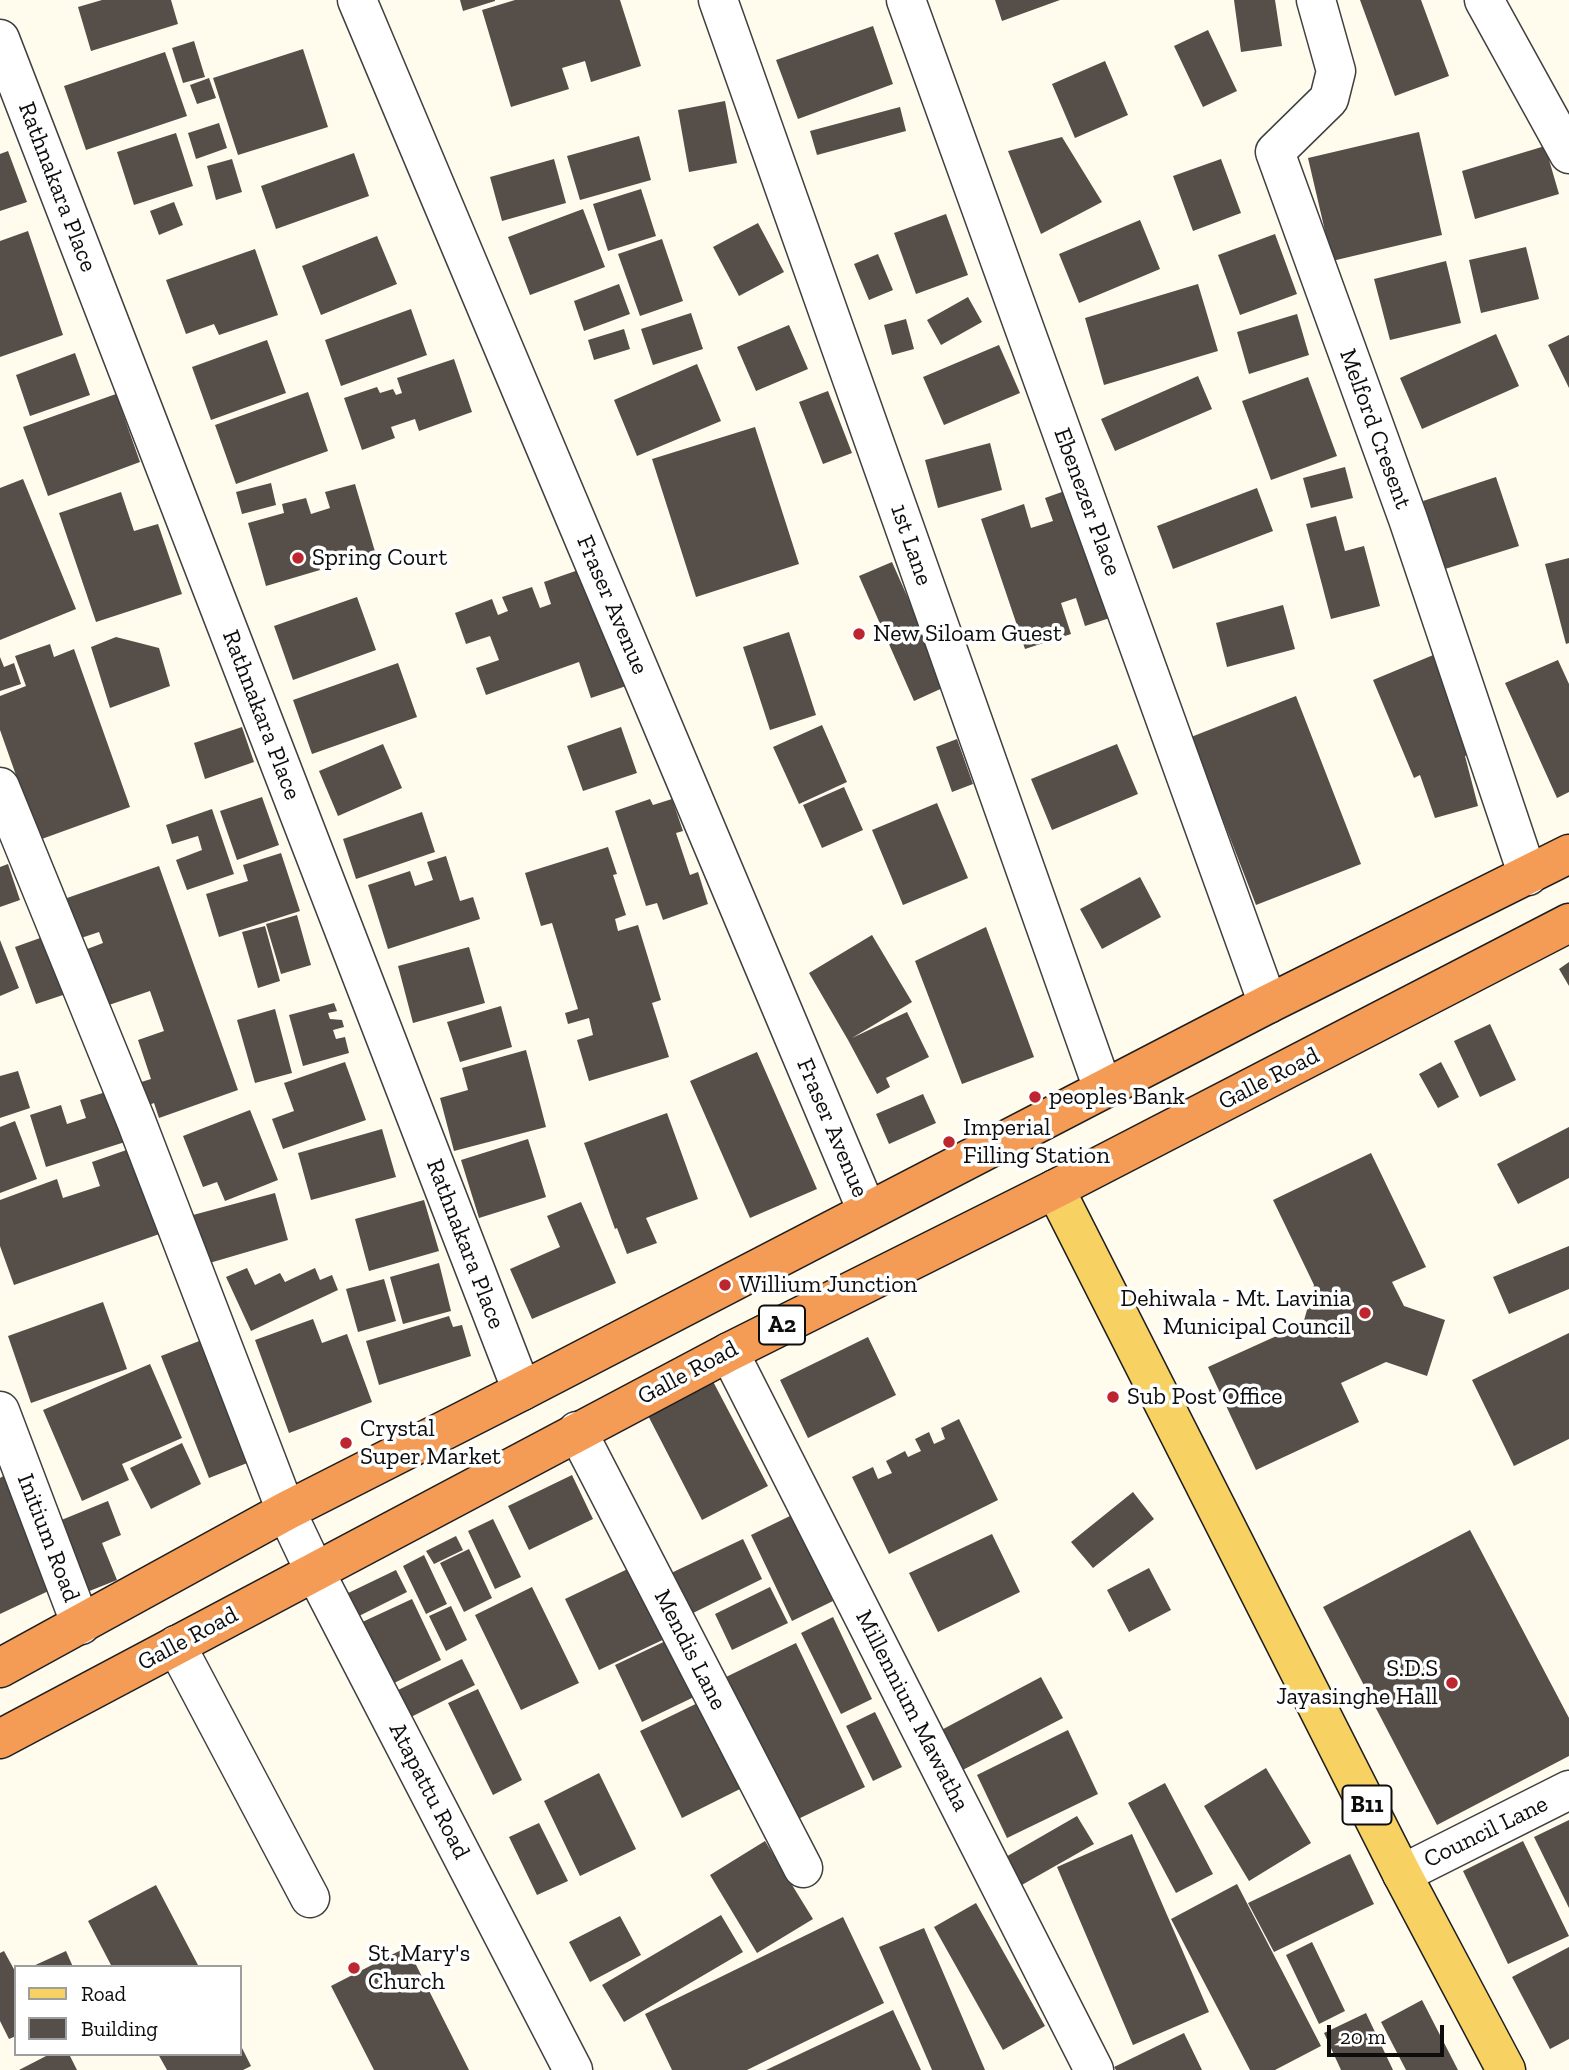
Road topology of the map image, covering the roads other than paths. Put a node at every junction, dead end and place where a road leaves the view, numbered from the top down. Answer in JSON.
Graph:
{"nodes":[{"id":1,"x":357,"y":0,"type":"edge"},
{"id":2,"x":718,"y":0,"type":"edge"},
{"id":3,"x":906,"y":0,"type":"edge"},
{"id":4,"x":1316,"y":0,"type":"edge"},
{"id":5,"x":1484,"y":0,"type":"edge"},
{"id":6,"x":0,"y":40,"type":"edge"},
{"id":7,"x":1569,"y":154,"type":"edge"},
{"id":8,"x":0,"y":787,"type":"edge"},
{"id":9,"x":1569,"y":854,"type":"edge"},
{"id":10,"x":1528,"y":876,"type":"junction"},
{"id":11,"x":1569,"y":923,"type":"edge"},
{"id":12,"x":1268,"y":1004,"type":"junction"},
{"id":13,"x":1104,"y":1089,"type":"junction"},
{"id":14,"x":1055,"y":1189,"type":"junction"},
{"id":15,"x":867,"y":1211,"type":"junction"},
{"id":16,"x":729,"y":1352,"type":"junction"},
{"id":17,"x":522,"y":1391,"type":"junction"},
{"id":18,"x":0,"y":1411,"type":"edge"},
{"id":19,"x":577,"y":1432,"type":"junction"},
{"id":20,"x":286,"y":1511,"type":"junction"},
{"id":21,"x":315,"y":1572,"type":"junction"},
{"id":22,"x":80,"y":1625,"type":"junction"},
{"id":23,"x":176,"y":1645,"type":"junction"},
{"id":24,"x":0,"y":1668,"type":"edge"},
{"id":25,"x":0,"y":1739,"type":"edge"},
{"id":26,"x":1569,"y":1790,"type":"edge"},
{"id":27,"x":803,"y":1868,"type":"dead end"},
{"id":28,"x":1402,"y":1874,"type":"junction"},
{"id":29,"x":310,"y":1898,"type":"dead end"},
{"id":30,"x":573,"y":2070,"type":"edge"},
{"id":31,"x":1094,"y":2070,"type":"edge"},
{"id":32,"x":1506,"y":2070,"type":"edge"}],
"edges":[{"from":1,"to":15,"type":"street","name":"Fraser Avenue"},
{"from":2,"to":13,"type":"street","name":"1st Lane"},
{"from":3,"to":12,"type":"street","name":"Ebenezer Place"},
{"from":4,"to":10,"type":"street","name":"Melford Cresent"},
{"from":5,"to":7,"type":"street"},
{"from":6,"to":17,"type":"street","name":"Rathnakara Place"},
{"from":8,"to":20,"type":"street","name":"Atapattu Road"},
{"from":9,"to":10,"type":"highway","number":"A2"},
{"from":10,"to":12,"type":"highway","number":"A2"},
{"from":11,"to":14,"type":"highway","name":"Galle Road","number":"A2"},
{"from":12,"to":13,"type":"highway","number":"A2"},
{"from":13,"to":15,"type":"highway","number":"A2"},
{"from":14,"to":16,"type":"highway","name":"Galle Road","number":"A2"},
{"from":14,"to":28,"type":"main road","number":"B11"},
{"from":15,"to":17,"type":"highway","number":"A2"},
{"from":16,"to":19,"type":"highway","name":"Galle Road","number":"A2"},
{"from":16,"to":31,"type":"street","name":"Millennium Mawatha"},
{"from":17,"to":20,"type":"highway","number":"A2"},
{"from":18,"to":22,"type":"street","name":"Initium Road"},
{"from":19,"to":21,"type":"highway","name":"Galle Road","number":"A2"},
{"from":19,"to":27,"type":"street","name":"Mendis Lane"},
{"from":20,"to":21,"type":"street","name":"Atapattu Road"},
{"from":20,"to":22,"type":"highway","number":"A2"},
{"from":21,"to":23,"type":"highway","name":"Galle Road","number":"A2"},
{"from":21,"to":30,"type":"street","name":"Atapattu Road"},
{"from":22,"to":24,"type":"highway","number":"A2"},
{"from":23,"to":25,"type":"highway","name":"Galle Road","number":"A2"},
{"from":23,"to":29,"type":"street"},
{"from":26,"to":28,"type":"street","name":"Council Lane"},
{"from":28,"to":32,"type":"main road","number":"B11"}]}
